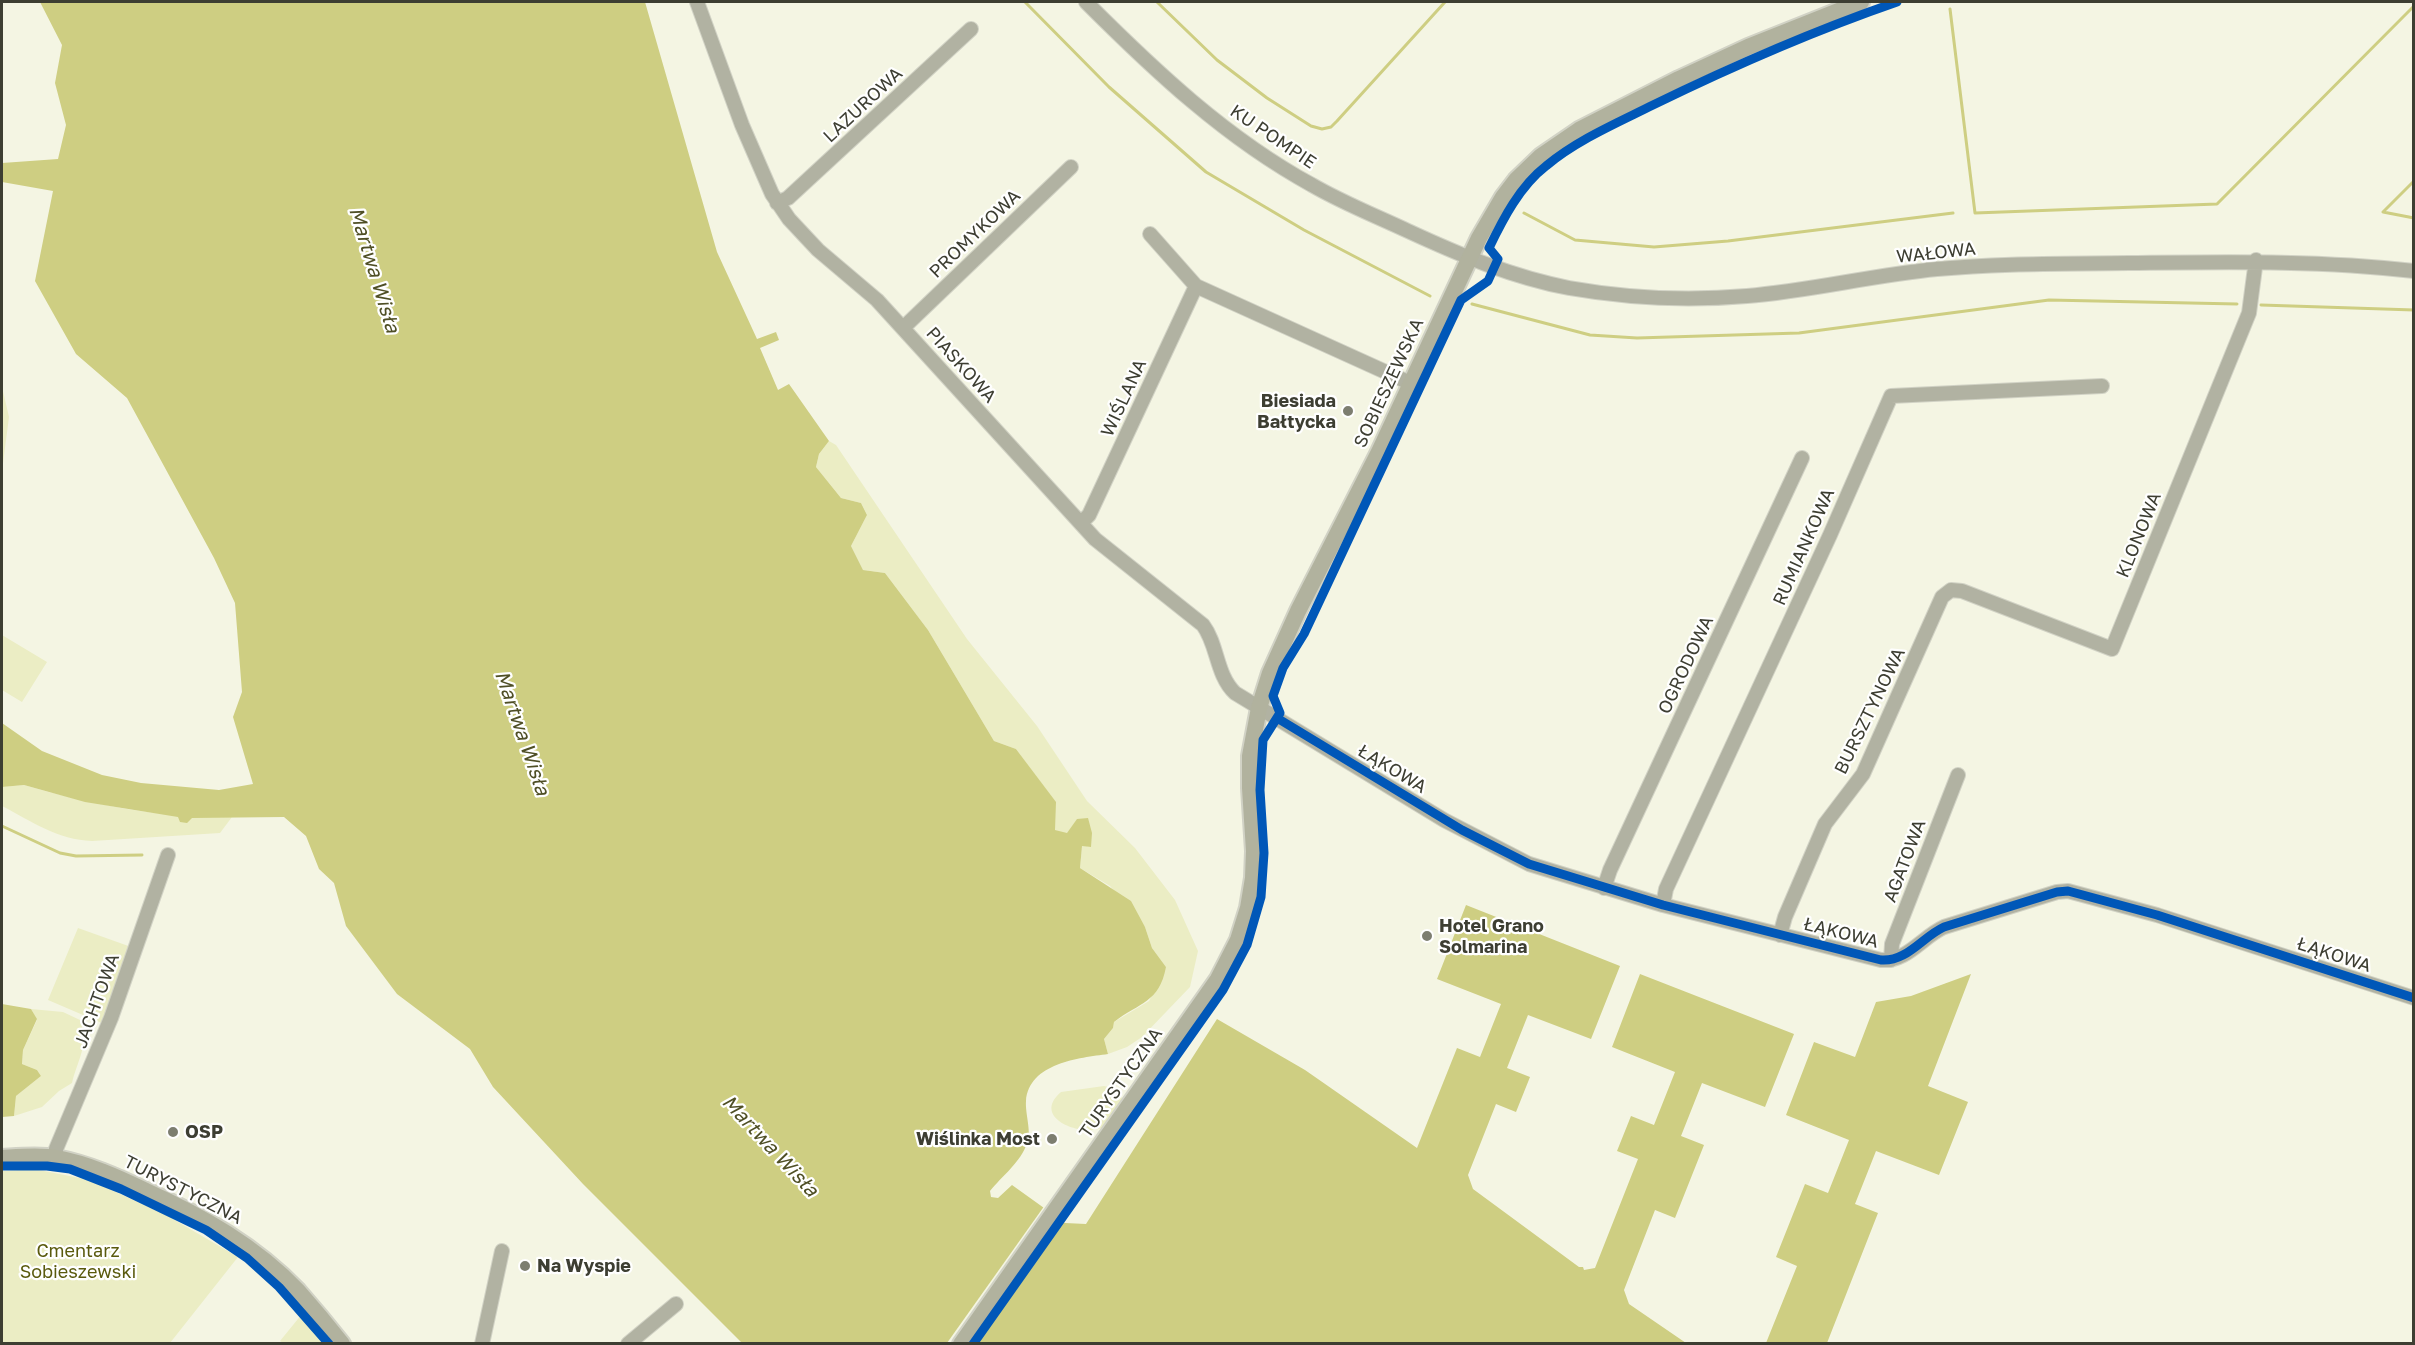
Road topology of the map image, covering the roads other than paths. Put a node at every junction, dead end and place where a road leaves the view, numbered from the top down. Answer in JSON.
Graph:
{"nodes":[{"id":1,"x":697,"y":2,"type":"edge"},
{"id":2,"x":1086,"y":2,"type":"edge"},
{"id":3,"x":1860,"y":2,"type":"edge"},
{"id":4,"x":970,"y":29,"type":"dead end"},
{"id":5,"x":1071,"y":167,"type":"dead end"},
{"id":6,"x":777,"y":202,"type":"junction"},
{"id":7,"x":1150,"y":234,"type":"dead end"},
{"id":8,"x":1469,"y":259,"type":"junction"},
{"id":9,"x":2256,"y":260,"type":"junction"},
{"id":10,"x":2414,"y":271,"type":"edge"},
{"id":11,"x":1197,"y":285,"type":"junction"},
{"id":12,"x":903,"y":328,"type":"junction"},
{"id":13,"x":1410,"y":383,"type":"junction"},
{"id":14,"x":2102,"y":386,"type":"dead end"},
{"id":15,"x":1802,"y":458,"type":"dead end"},
{"id":16,"x":1081,"y":523,"type":"junction"},
{"id":17,"x":1942,"y":597,"type":"joint"},
{"id":18,"x":1259,"y":708,"type":"junction"},
{"id":19,"x":1958,"y":775,"type":"dead end"},
{"id":20,"x":168,"y":855,"type":"dead end"},
{"id":21,"x":1604,"y":888,"type":"junction"},
{"id":22,"x":1663,"y":905,"type":"junction"},
{"id":23,"x":1780,"y":935,"type":"junction"},
{"id":24,"x":1891,"y":960,"type":"junction"},
{"id":25,"x":1218,"y":980,"type":"joint"},
{"id":26,"x":2414,"y":998,"type":"edge"},
{"id":27,"x":2,"y":1158,"type":"edge"},
{"id":28,"x":55,"y":1158,"type":"junction"},
{"id":29,"x":502,"y":1251,"type":"dead end"},
{"id":30,"x":676,"y":1304,"type":"dead end"},
{"id":31,"x":342,"y":1344,"type":"edge"},
{"id":32,"x":482,"y":1344,"type":"edge"},
{"id":33,"x":628,"y":1344,"type":"edge"},
{"id":34,"x":961,"y":1344,"type":"edge"}],
"edges":[{"from":1,"to":6,"type":"street","name":"PIASKOWA"},
{"from":2,"to":8,"type":"street","name":"KU POMPIE"},
{"from":3,"to":8,"type":"main road","name":"SOBIESZEWSKA"},
{"from":4,"to":6,"type":"street","name":"LAZUROWA"},
{"from":5,"to":12,"type":"street","name":"PROMYKOWA"},
{"from":6,"to":12,"type":"street","name":"PIASKOWA"},
{"from":7,"to":11,"type":"street"},
{"from":8,"to":9,"type":"street","name":"WAŁOWA"},
{"from":8,"to":13,"type":"main road","name":"SOBIESZEWSKA"},
{"from":9,"to":10,"type":"street","name":"WAŁOWA"},
{"from":9,"to":17,"type":"street","name":"KLONOWA"},
{"from":11,"to":13,"type":"street"},
{"from":11,"to":16,"type":"street","name":"WIŚLANA"},
{"from":12,"to":16,"type":"street","name":"PIASKOWA"},
{"from":13,"to":18,"type":"main road","name":"SOBIESZEWSKA"},
{"from":14,"to":22,"type":"street","name":"RUMIANKOWA"},
{"from":15,"to":21,"type":"street","name":"OGRODOWA"},
{"from":16,"to":18,"type":"street","name":"PIASKOWA"},
{"from":17,"to":23,"type":"street","name":"BURSZTYNOWA"},
{"from":18,"to":21,"type":"street","name":"ŁĄKOWA"},
{"from":18,"to":25,"type":"main road","name":"SOBIESZEWSKA"},
{"from":19,"to":24,"type":"street","name":"AGATOWA"},
{"from":20,"to":28,"type":"street","name":"JACHTOWA"},
{"from":21,"to":22,"type":"street","name":"ŁĄKOWA"},
{"from":22,"to":23,"type":"street","name":"ŁĄKOWA"},
{"from":23,"to":24,"type":"street","name":"ŁĄKOWA"},
{"from":24,"to":26,"type":"street","name":"ŁĄKOWA"},
{"from":25,"to":34,"type":"main road","name":"TURYSTYCZNA"},
{"from":27,"to":28,"type":"main road","name":"TURYSTYCZNA"},
{"from":28,"to":31,"type":"main road","name":"TURYSTYCZNA"},
{"from":29,"to":32,"type":"street"},
{"from":30,"to":33,"type":"street"}]}
